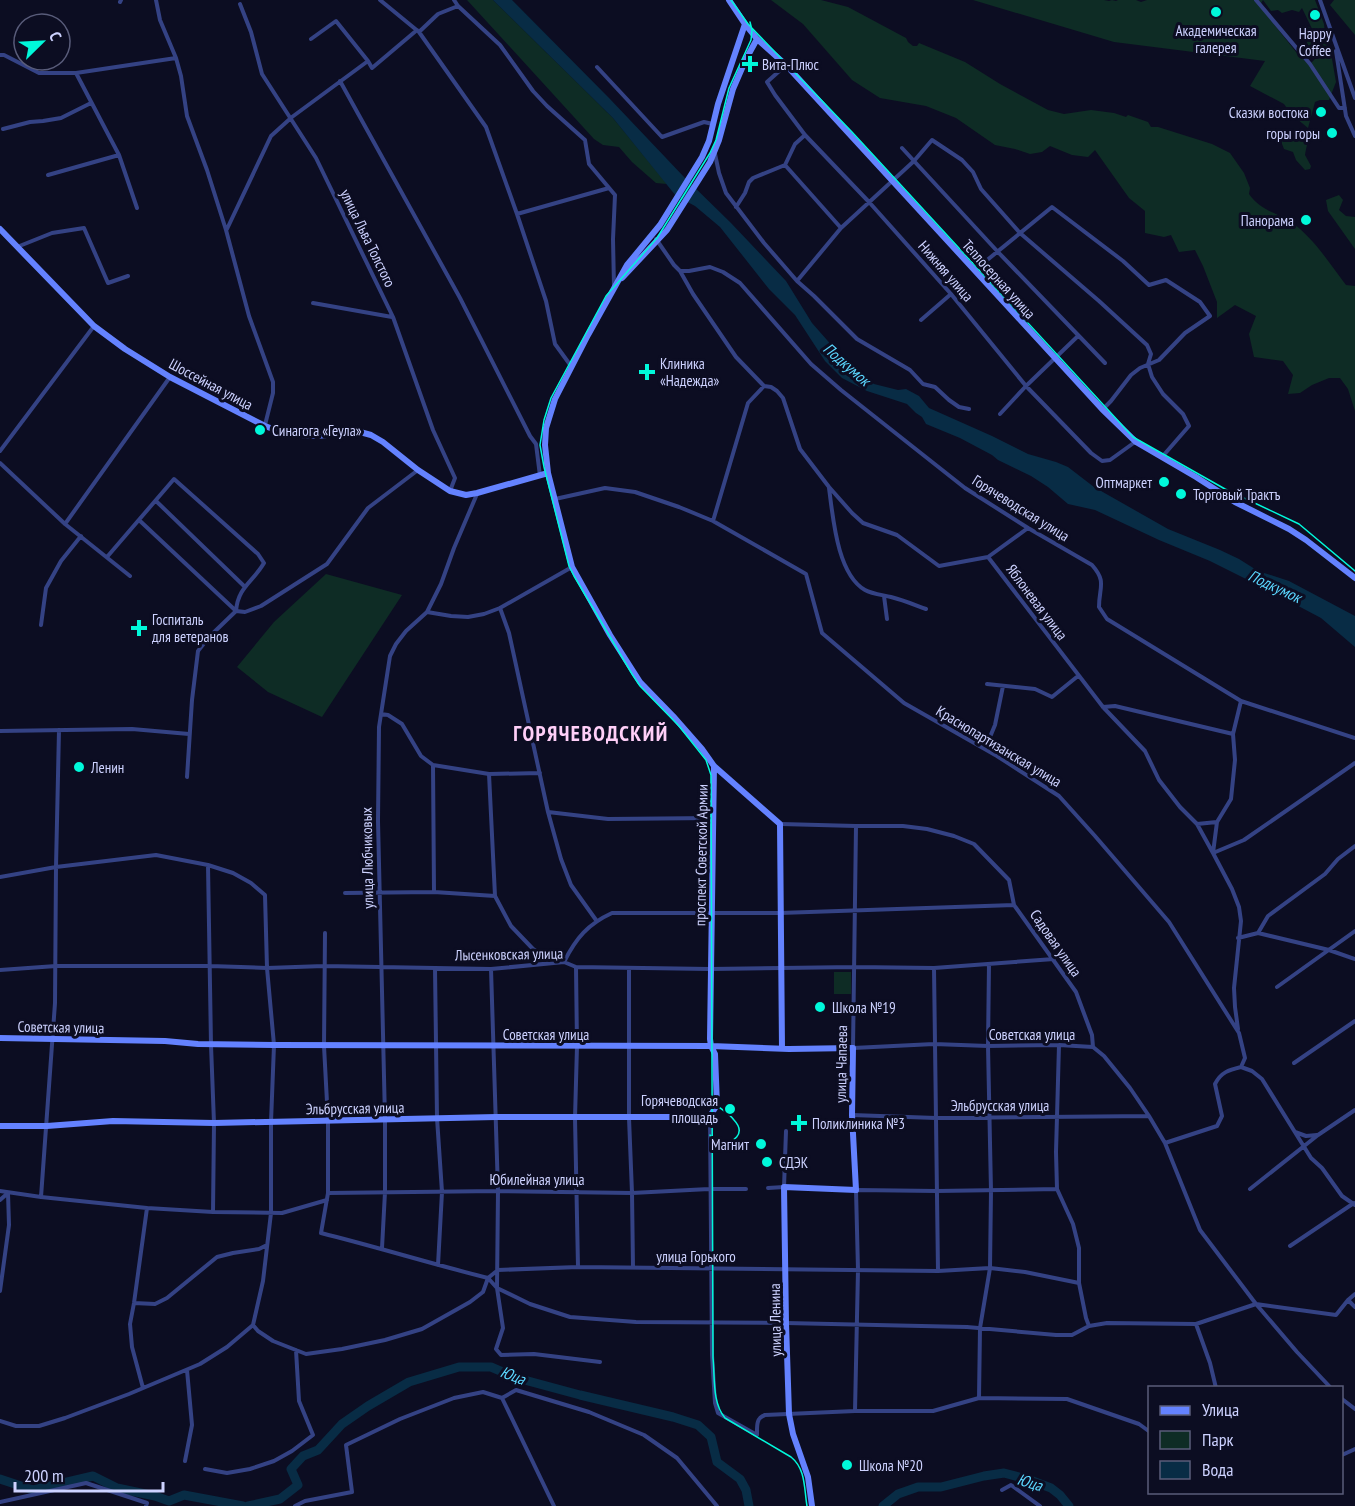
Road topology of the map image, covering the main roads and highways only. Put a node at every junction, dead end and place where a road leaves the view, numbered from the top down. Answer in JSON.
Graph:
{"nodes":[{"id":1,"x":729,"y":0,"type":"edge"},
{"id":2,"x":745,"y":24,"type":"junction"},
{"id":3,"x":757,"y":39,"type":"junction"},
{"id":4,"x":0,"y":229,"type":"edge"},
{"id":5,"x":614,"y":287,"type":"junction"},
{"id":6,"x":548,"y":473,"type":"junction"},
{"id":7,"x":1355,"y":578,"type":"edge"},
{"id":8,"x":714,"y":766,"type":"junction"},
{"id":9,"x":0,"y":1038,"type":"edge"},
{"id":10,"x":711,"y":1046,"type":"junction"},
{"id":11,"x":782,"y":1048,"type":"junction"},
{"id":12,"x":853,"y":1048,"type":"joint"},
{"id":13,"x":710,"y":1116,"type":"joint"},
{"id":14,"x":0,"y":1126,"type":"edge"},
{"id":15,"x":784,"y":1187,"type":"joint"},
{"id":16,"x":812,"y":1506,"type":"edge"}],
"edges":[{"from":1,"to":2,"type":"main road","name":"Теплосерная улица"},
{"from":2,"to":3,"type":"main road","name":"Теплосерная улица"},
{"from":2,"to":5,"type":"main road","name":"проспект Советской Армии"},
{"from":3,"to":5,"type":"main road","name":"проспект Советской Армии"},
{"from":3,"to":7,"type":"main road","name":"Теплосерная улица"},
{"from":4,"to":6,"type":"main road","name":"Шоссейная улица"},
{"from":5,"to":6,"type":"main road","name":"проспект Советской Армии"},
{"from":6,"to":8,"type":"main road","name":"проспект Советской Армии"},
{"from":8,"to":10,"type":"main road","name":"проспект Советской Армии"},
{"from":8,"to":11,"type":"main road"},
{"from":9,"to":10,"type":"main road","name":"Советская улица"},
{"from":10,"to":11,"type":"main road","name":"Советская улица"},
{"from":10,"to":13,"type":"main road","name":"проспект Советской Армии"},
{"from":11,"to":12,"type":"main road","name":"Советская улица"},
{"from":12,"to":15,"type":"main road","name":"улица Чапаева"},
{"from":13,"to":14,"type":"main road","name":"Эльбрусская улица"},
{"from":15,"to":16,"type":"main road","name":"улица Ленина"}]}
